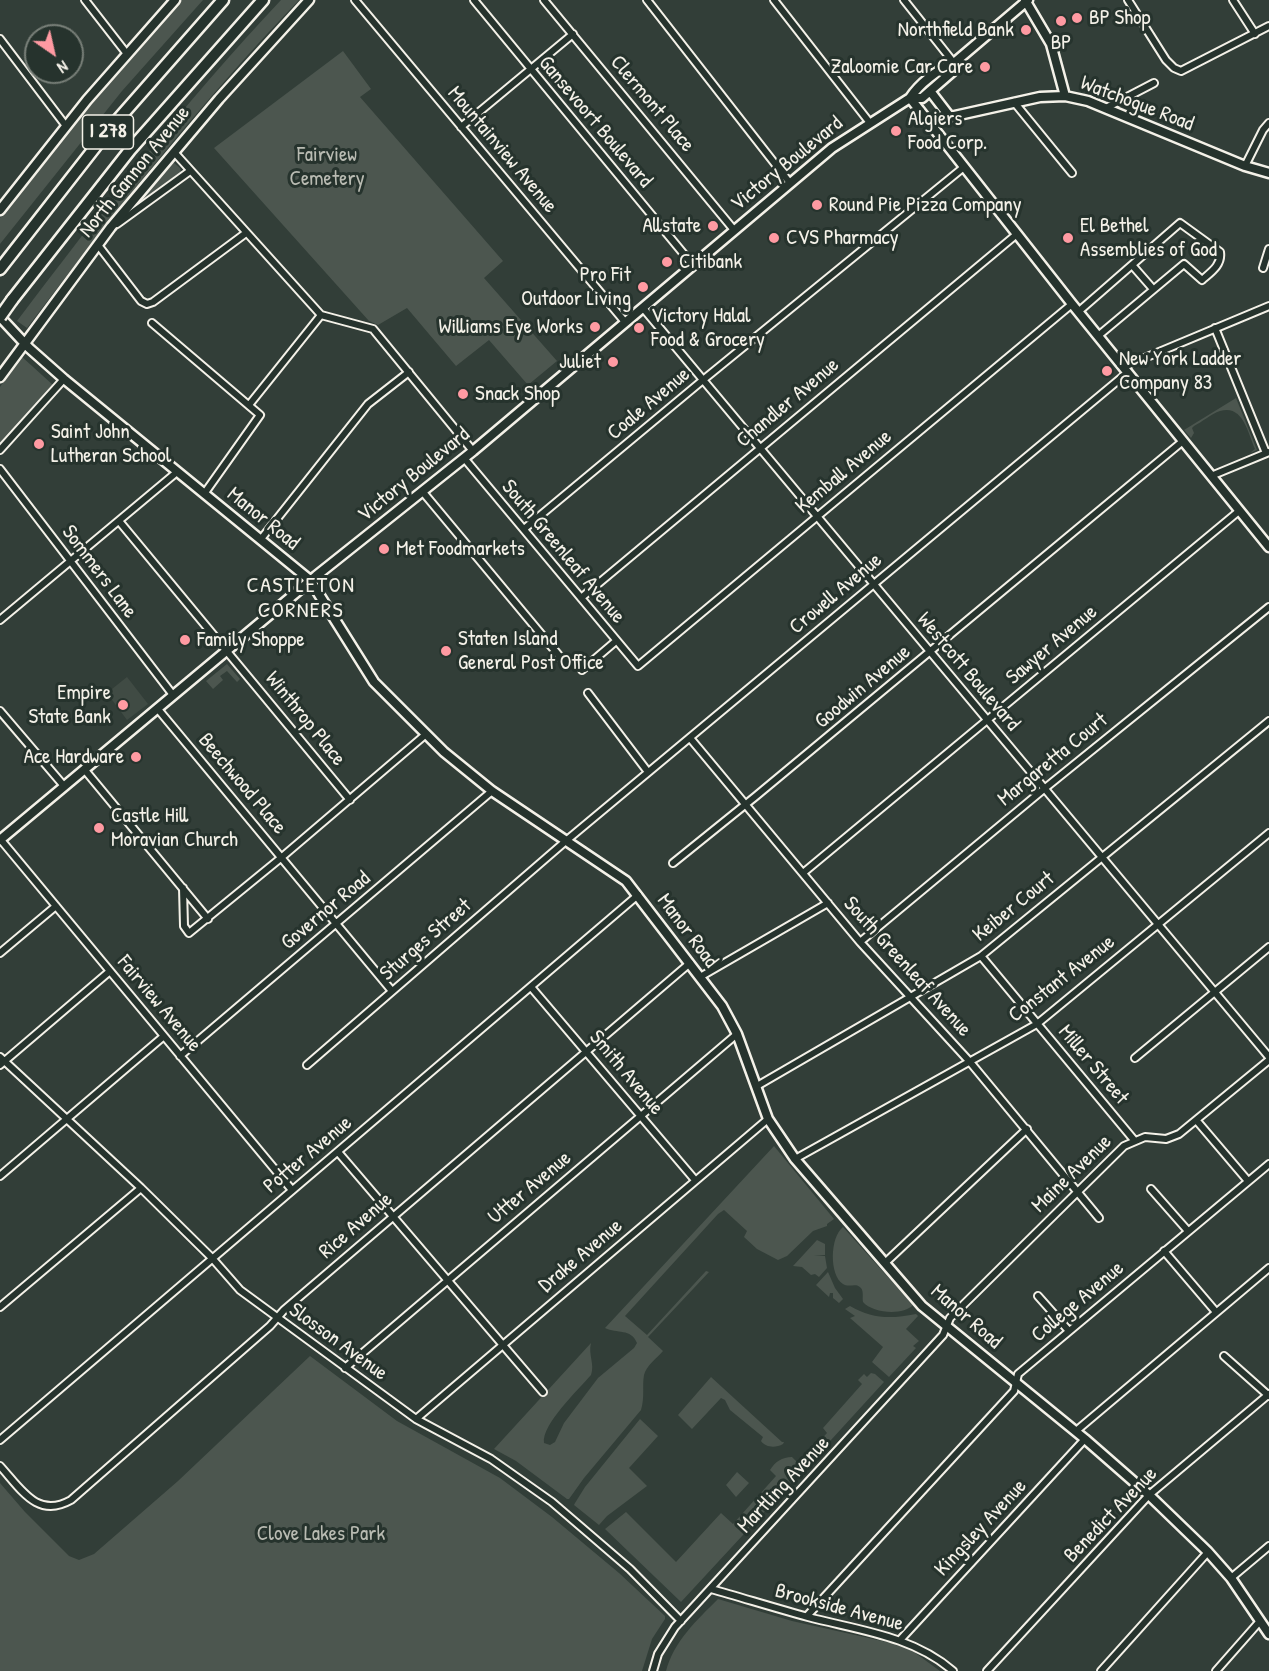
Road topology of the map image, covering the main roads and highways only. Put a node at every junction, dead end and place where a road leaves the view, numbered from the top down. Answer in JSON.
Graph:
{"nodes":[{"id":1,"x":223,"y":0,"type":"edge"},
{"id":2,"x":263,"y":0,"type":"edge"},
{"id":3,"x":0,"y":269,"type":"edge"},
{"id":4,"x":0,"y":317,"type":"edge"}],
"edges":[{"from":1,"to":3,"type":"highway","number":"I 278"},
{"from":2,"to":4,"type":"highway","number":"I 278","bridge":true}]}
